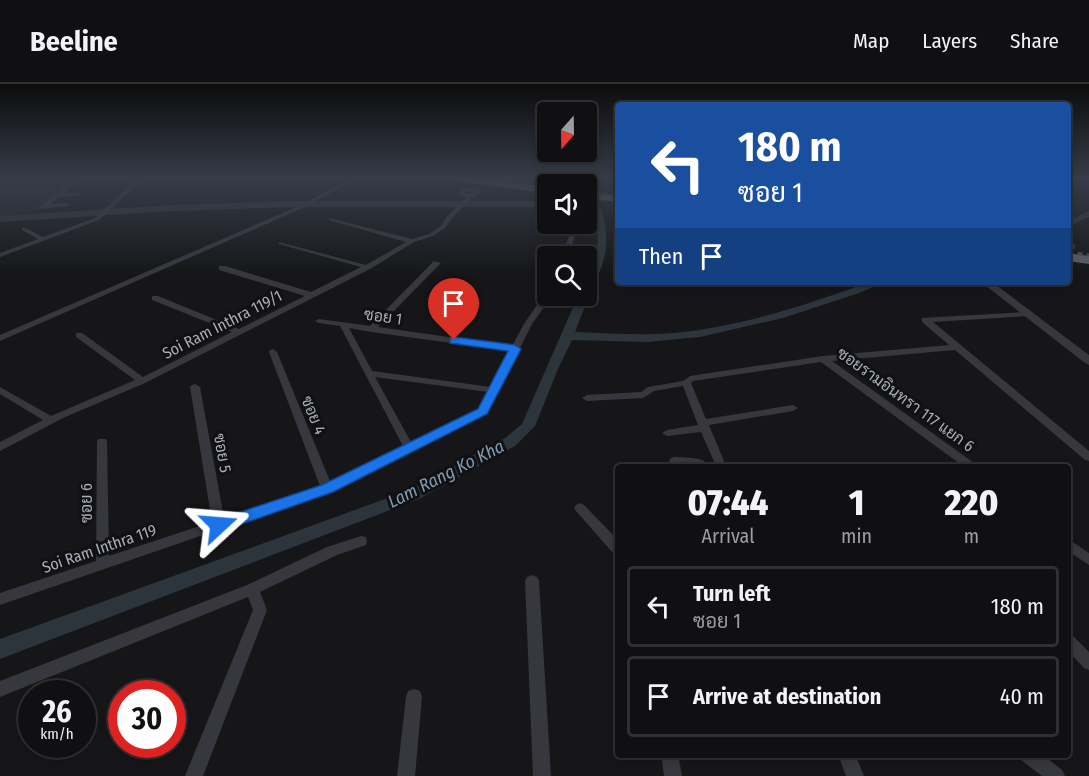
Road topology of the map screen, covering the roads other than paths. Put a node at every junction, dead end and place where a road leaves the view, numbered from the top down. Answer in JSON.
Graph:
{"nodes":[{"id":1,"x":107,"y":211,"type":"edge"},
{"id":2,"x":292,"y":211,"type":"edge"},
{"id":3,"x":453,"y":211,"type":"edge"},
{"id":4,"x":331,"y":219,"type":"dead end"},
{"id":5,"x":24,"y":229,"type":"dead end"},
{"id":6,"x":44,"y":239,"type":"junction"},
{"id":7,"x":412,"y":241,"type":"junction"},
{"id":8,"x":280,"y":243,"type":"dead end"},
{"id":9,"x":1071,"y":249,"type":"edge"},
{"id":10,"x":1089,"y":249,"type":"edge"},
{"id":11,"x":1071,"y":250,"type":"edge"},
{"id":12,"x":0,"y":255,"type":"edge"},
{"id":13,"x":1089,"y":260,"type":"edge"},
{"id":14,"x":437,"y":263,"type":"dead end"},
{"id":15,"x":367,"y":267,"type":"junction"},
{"id":16,"x":222,"y":268,"type":"dead end"},
{"id":17,"x":990,"y":285,"type":"edge"},
{"id":18,"x":311,"y":295,"type":"junction"},
{"id":19,"x":155,"y":298,"type":"dead end"},
{"id":20,"x":541,"y":306,"type":"edge"},
{"id":21,"x":1026,"y":314,"type":"junction"},
{"id":22,"x":319,"y":321,"type":"dead end"},
{"id":23,"x":343,"y":325,"type":"junction"},
{"id":24,"x":371,"y":329,"type":"junction"},
{"id":25,"x":240,"y":332,"type":"junction"},
{"id":26,"x":79,"y":335,"type":"dead end"},
{"id":27,"x":0,"y":338,"type":"edge"},
{"id":28,"x":955,"y":347,"type":"junction"},
{"id":29,"x":515,"y":349,"type":"junction"},
{"id":30,"x":273,"y":352,"type":"dead end"},
{"id":31,"x":823,"y":359,"type":"junction"},
{"id":32,"x":1089,"y":360,"type":"edge"},
{"id":33,"x":369,"y":373,"type":"junction"},
{"id":34,"x":142,"y":381,"type":"junction"},
{"id":35,"x":686,"y":383,"type":"junction"},
{"id":36,"x":195,"y":387,"type":"dead end"},
{"id":37,"x":0,"y":390,"type":"edge"},
{"id":38,"x":494,"y":390,"type":"junction"},
{"id":39,"x":588,"y":398,"type":"dead end"},
{"id":40,"x":793,"y":408,"type":"dead end"},
{"id":41,"x":51,"y":420,"type":"junction"},
{"id":42,"x":702,"y":425,"type":"junction"},
{"id":43,"x":667,"y":433,"type":"dead end"},
{"id":44,"x":102,"y":442,"type":"dead end"},
{"id":45,"x":0,"y":447,"type":"edge"},
{"id":46,"x":410,"y":448,"type":"junction"},
{"id":47,"x":1089,"y":457,"type":"edge"},
{"id":48,"x":675,"y":461,"type":"dead end"},
{"id":49,"x":701,"y":464,"type":"edge"},
{"id":50,"x":720,"y":464,"type":"edge"},
{"id":51,"x":967,"y":464,"type":"edge"},
{"id":52,"x":327,"y":489,"type":"junction"},
{"id":53,"x":580,"y":508,"type":"dead end"},
{"id":54,"x":219,"y":525,"type":"junction"},
{"id":55,"x":361,"y":541,"type":"dead end"},
{"id":56,"x":615,"y":546,"type":"edge"},
{"id":57,"x":1071,"y":546,"type":"edge"},
{"id":58,"x":1089,"y":560,"type":"edge"},
{"id":59,"x":103,"y":564,"type":"junction"},
{"id":60,"x":532,"y":581,"type":"dead end"},
{"id":61,"x":252,"y":589,"type":"junction"},
{"id":62,"x":0,"y":599,"type":"edge"},
{"id":63,"x":1071,"y":645,"type":"edge"},
{"id":64,"x":1089,"y":663,"type":"edge"},
{"id":65,"x":0,"y":688,"type":"edge"},
{"id":66,"x":414,"y":697,"type":"dead end"},
{"id":67,"x":670,"y":758,"type":"edge"},
{"id":68,"x":848,"y":758,"type":"edge"},
{"id":69,"x":1033,"y":758,"type":"edge"},
{"id":70,"x":194,"y":776,"type":"edge"},
{"id":71,"x":406,"y":776,"type":"edge"},
{"id":72,"x":542,"y":776,"type":"edge"},
{"id":73,"x":673,"y":776,"type":"edge"},
{"id":74,"x":855,"y":776,"type":"edge"},
{"id":75,"x":1056,"y":776,"type":"edge"}],
"edges":[{"from":1,"to":6,"type":"street"},
{"from":2,"to":27,"type":"street"},
{"from":3,"to":7,"type":"street","name":"Soi Ram Inthra 119/1"},
{"from":4,"to":7,"type":"street"},
{"from":5,"to":6,"type":"street"},
{"from":6,"to":12,"type":"street"},
{"from":7,"to":15,"type":"street","name":"Soi Ram Inthra 119/1"},
{"from":8,"to":15,"type":"street"},
{"from":9,"to":10,"type":"highway"},
{"from":11,"to":13,"type":"highway"},
{"from":14,"to":24,"type":"street"},
{"from":15,"to":18,"type":"street","name":"Soi Ram Inthra 119/1"},
{"from":16,"to":18,"type":"street"},
{"from":17,"to":21,"type":"street"},
{"from":18,"to":25,"type":"street","name":"Soi Ram Inthra 119/1"},
{"from":19,"to":25,"type":"street"},
{"from":20,"to":29,"type":"street","name":"Soi Ram Inthra 119"},
{"from":21,"to":28,"type":"street"},
{"from":21,"to":32,"type":"street"},
{"from":22,"to":23,"type":"street","name":"ซอย 1"},
{"from":23,"to":24,"type":"street","name":"ซอย 1"},
{"from":23,"to":33,"type":"street"},
{"from":24,"to":29,"type":"street","name":"ซอย 1"},
{"from":25,"to":34,"type":"street","name":"Soi Ram Inthra 119/1"},
{"from":26,"to":34,"type":"street"},
{"from":28,"to":31,"type":"street"},
{"from":28,"to":47,"type":"street"},
{"from":29,"to":38,"type":"street","name":"Soi Ram Inthra 119"},
{"from":30,"to":52,"type":"street","name":"ซอย 4"},
{"from":31,"to":35,"type":"street"},
{"from":31,"to":51,"type":"street","name":"ซอยรามอินทรา 117 แยก 6"},
{"from":33,"to":38,"type":"street"},
{"from":33,"to":46,"type":"street"},
{"from":34,"to":41,"type":"street","name":"Soi Ram Inthra 119/1"},
{"from":35,"to":39,"type":"street"},
{"from":35,"to":42,"type":"street"},
{"from":36,"to":54,"type":"street","name":"ซอย 5"},
{"from":37,"to":41,"type":"street"},
{"from":38,"to":46,"type":"street","name":"Soi Ram Inthra 119"},
{"from":40,"to":42,"type":"street"},
{"from":41,"to":45,"type":"street","name":"Soi Ram Inthra 119/1"},
{"from":42,"to":43,"type":"street"},
{"from":42,"to":50,"type":"street"},
{"from":44,"to":59,"type":"street","name":"ซอย 6"},
{"from":46,"to":52,"type":"street","name":"Soi Ram Inthra 119"},
{"from":48,"to":49,"type":"street"},
{"from":52,"to":54,"type":"street","name":"Soi Ram Inthra 119"},
{"from":53,"to":56,"type":"street"},
{"from":54,"to":59,"type":"street","name":"Soi Ram Inthra 119"},
{"from":55,"to":61,"type":"street"},
{"from":57,"to":58,"type":"street"},
{"from":59,"to":62,"type":"street","name":"Soi Ram Inthra 119"},
{"from":60,"to":72,"type":"street"},
{"from":61,"to":65,"type":"street"},
{"from":61,"to":70,"type":"street"},
{"from":63,"to":64,"type":"street"},
{"from":66,"to":71,"type":"street"},
{"from":67,"to":73,"type":"street"},
{"from":68,"to":74,"type":"street"},
{"from":69,"to":75,"type":"street"}]}
